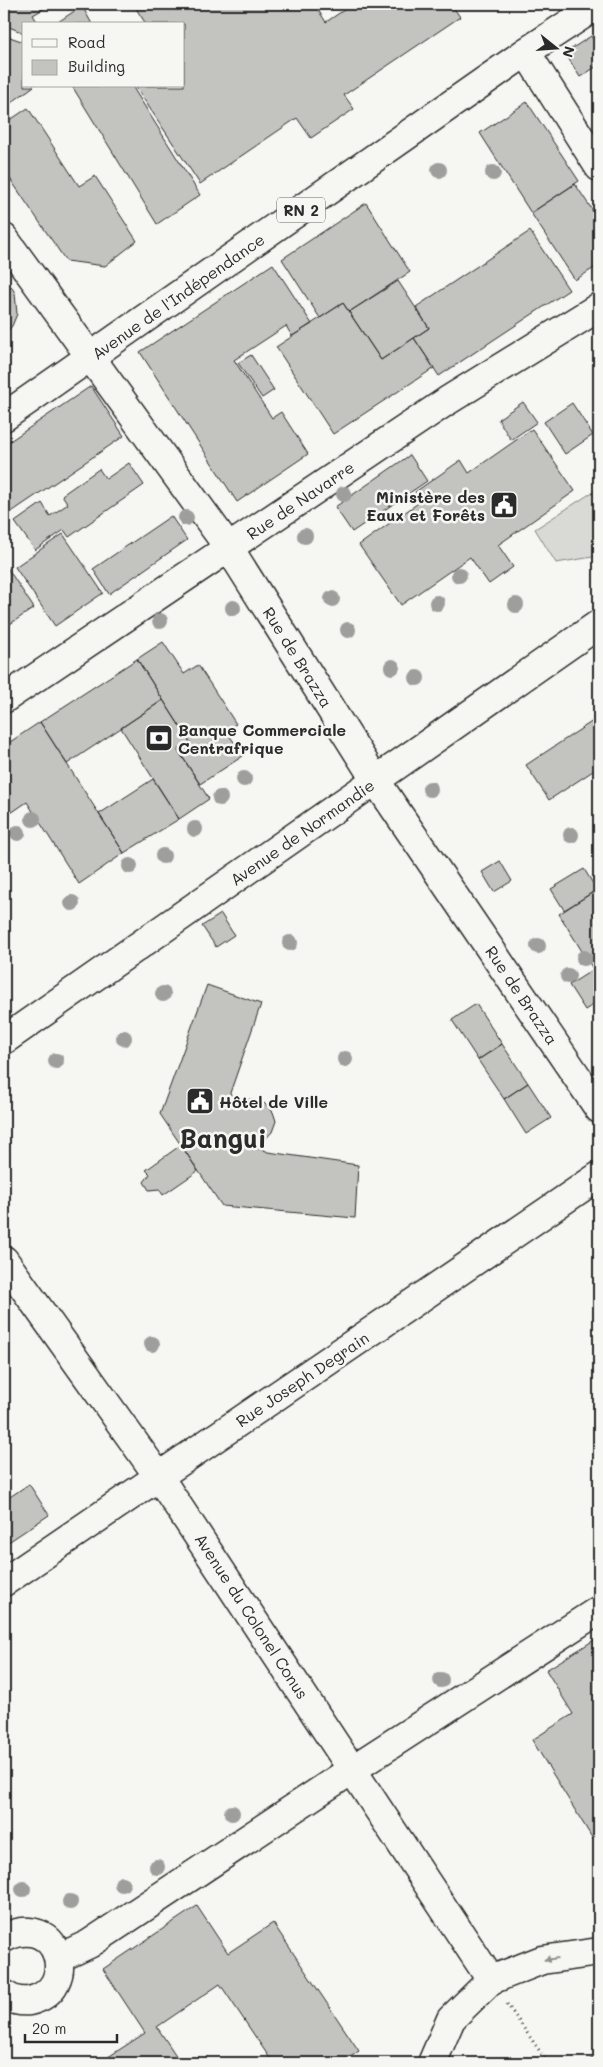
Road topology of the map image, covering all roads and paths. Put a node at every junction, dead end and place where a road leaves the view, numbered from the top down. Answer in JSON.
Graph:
{"nodes":[{"id":1,"x":599,"y":4,"type":"edge"},
{"id":2,"x":526,"y":52,"type":"junction"},
{"id":3,"x":599,"y":167,"type":"edge"},
{"id":4,"x":4,"y":238,"type":"edge"},
{"id":5,"x":599,"y":308,"type":"edge"},
{"id":6,"x":90,"y":358,"type":"junction"},
{"id":7,"x":4,"y":418,"type":"edge"},
{"id":8,"x":229,"y":548,"type":"junction"},
{"id":9,"x":599,"y":624,"type":"edge"},
{"id":10,"x":4,"y":699,"type":"edge"},
{"id":11,"x":376,"y":781,"type":"junction"},
{"id":12,"x":4,"y":1040,"type":"edge"},
{"id":13,"x":599,"y":1109,"type":"edge"},
{"id":14,"x":599,"y":1176,"type":"edge"},
{"id":15,"x":4,"y":1260,"type":"edge"},
{"id":16,"x":159,"y":1477,"type":"junction"},
{"id":17,"x":4,"y":1582,"type":"edge"},
{"id":18,"x":599,"y":1610,"type":"edge"},
{"id":19,"x":353,"y":1769,"type":"junction"},
{"id":20,"x":4,"y":1938,"type":"edge"},
{"id":21,"x":599,"y":1952,"type":"edge"},
{"id":22,"x":59,"y":1958,"type":"junction"},
{"id":23,"x":491,"y":1980,"type":"junction"},
{"id":24,"x":4,"y":1994,"type":"edge"},
{"id":25,"x":432,"y":2063,"type":"edge"},
{"id":26,"x":548,"y":2063,"type":"edge"}],
"edges":[{"from":1,"to":2,"type":"street","name":"Avenue de l'Indépendance","number":"RN 2"},
{"from":2,"to":3,"type":"street"},
{"from":2,"to":6,"type":"street","name":"Avenue de l'Indépendance","number":"RN 2"},
{"from":4,"to":6,"type":"street","name":"Rue de Brazza"},
{"from":5,"to":8,"type":"street","name":"Rue de Navarre"},
{"from":6,"to":7,"type":"street","name":"Avenue de l'Indépendance","number":"RN 2"},
{"from":6,"to":8,"type":"street","name":"Rue de Brazza"},
{"from":8,"to":10,"type":"street","name":"Rue de Navarre"},
{"from":8,"to":11,"type":"street","name":"Rue de Brazza"},
{"from":9,"to":11,"type":"street","name":"Avenue de Normandie"},
{"from":11,"to":12,"type":"street","name":"Avenue de Normandie"},
{"from":11,"to":13,"type":"street","name":"Rue de Brazza"},
{"from":14,"to":16,"type":"street","name":"Rue Joseph Degrain"},
{"from":15,"to":16,"type":"street","name":"Avenue du Colonel Conus"},
{"from":16,"to":17,"type":"street","name":"Rue Joseph Degrain"},
{"from":16,"to":19,"type":"street","name":"Avenue du Colonel Conus"},
{"from":18,"to":19,"type":"street"},
{"from":19,"to":22,"type":"street"},
{"from":19,"to":23,"type":"street","name":"Avenue du Colonel Conus"},
{"from":20,"to":22,"type":"street"},
{"from":21,"to":23,"type":"street","one_way":true},
{"from":22,"to":24,"type":"street"},
{"from":23,"to":25,"type":"street"},
{"from":23,"to":26,"type":"path"}]}
